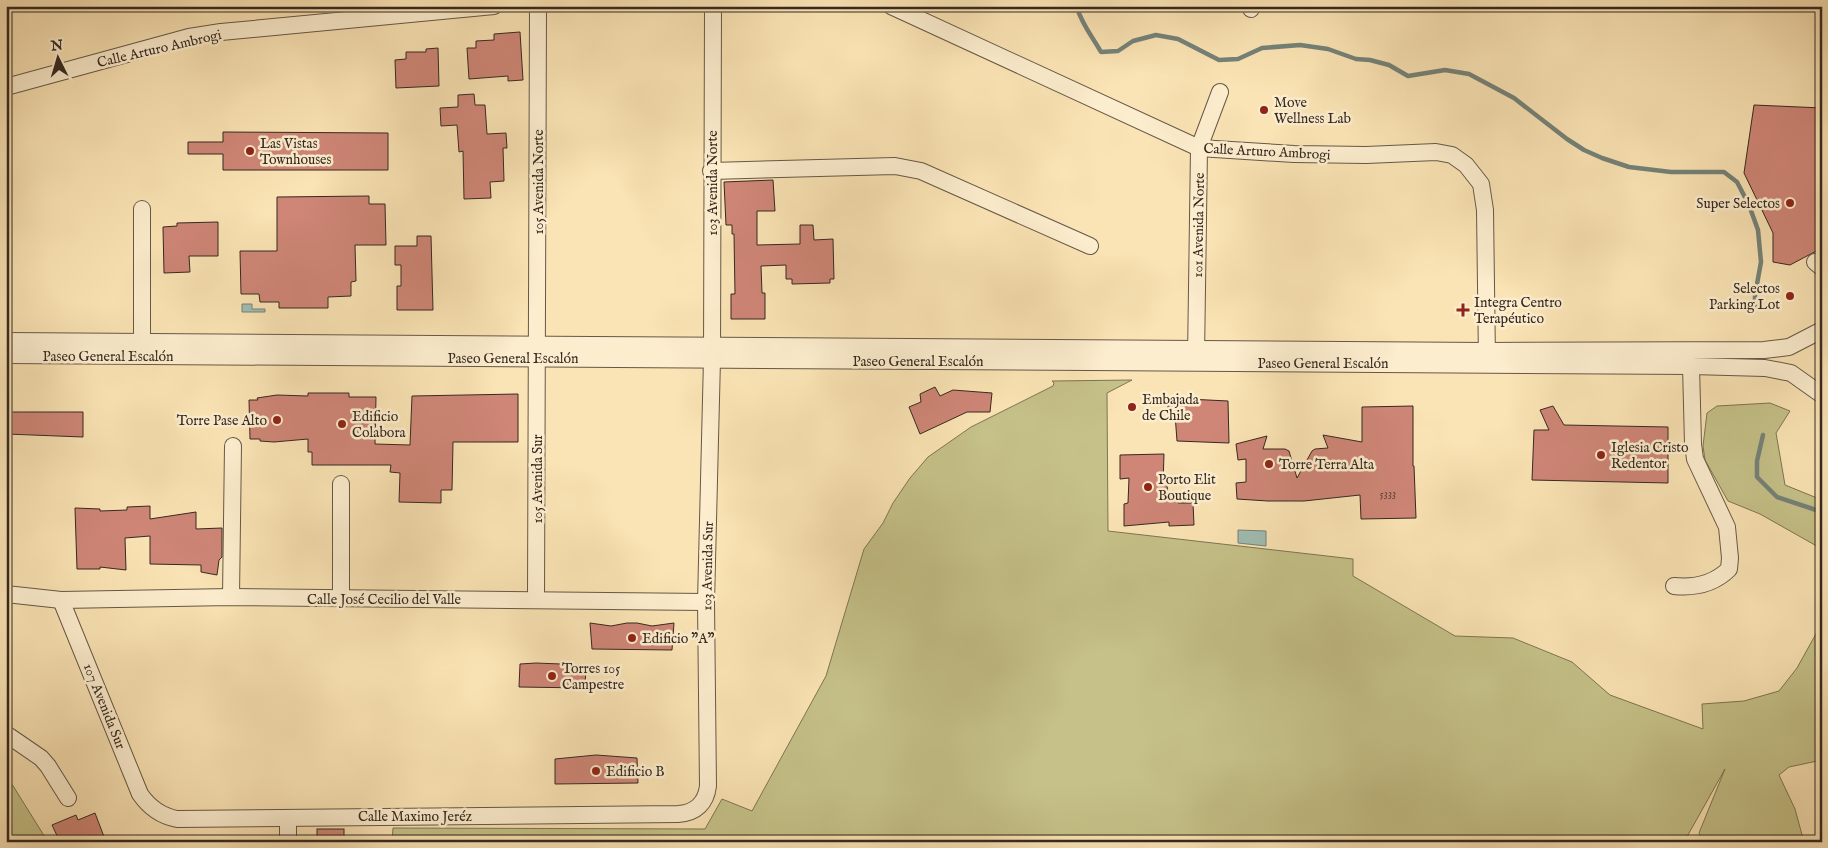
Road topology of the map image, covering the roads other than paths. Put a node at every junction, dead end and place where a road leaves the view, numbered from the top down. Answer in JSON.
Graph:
{"nodes":[{"id":1,"x":494,"y":6,"type":"edge"},
{"id":2,"x":538,"y":6,"type":"edge"},
{"id":3,"x":713,"y":6,"type":"edge"},
{"id":4,"x":891,"y":6,"type":"edge"},
{"id":5,"x":6,"y":87,"type":"edge"},
{"id":6,"x":1220,"y":92,"type":"dead end"},
{"id":7,"x":1199,"y":148,"type":"junction"},
{"id":8,"x":712,"y":171,"type":"junction"},
{"id":9,"x":142,"y":209,"type":"dead end"},
{"id":10,"x":1090,"y":246,"type":"dead end"},
{"id":11,"x":1822,"y":330,"type":"edge"},
{"id":12,"x":6,"y":342,"type":"edge"},
{"id":13,"x":142,"y":349,"type":"junction"},
{"id":14,"x":537,"y":352,"type":"junction"},
{"id":15,"x":712,"y":353,"type":"junction"},
{"id":16,"x":6,"y":355,"type":"edge"},
{"id":17,"x":1196,"y":355,"type":"junction"},
{"id":18,"x":1487,"y":357,"type":"junction"},
{"id":19,"x":1692,"y":366,"type":"junction"},
{"id":20,"x":1822,"y":395,"type":"edge"},
{"id":21,"x":233,"y":446,"type":"dead end"},
{"id":22,"x":341,"y":484,"type":"dead end"},
{"id":23,"x":1674,"y":586,"type":"dead end"},
{"id":24,"x":6,"y":594,"type":"edge"},
{"id":25,"x":231,"y":597,"type":"junction"},
{"id":26,"x":340,"y":599,"type":"junction"},
{"id":27,"x":536,"y":599,"type":"junction"},
{"id":28,"x":61,"y":600,"type":"junction"},
{"id":29,"x":706,"y":602,"type":"junction"},
{"id":30,"x":6,"y":734,"type":"edge"},
{"id":31,"x":68,"y":798,"type":"dead end"},
{"id":32,"x":154,"y":809,"type":"joint"},
{"id":33,"x":678,"y":814,"type":"joint"},
{"id":34,"x":288,"y":818,"type":"junction"},
{"id":35,"x":288,"y":842,"type":"edge"}],
"edges":[{"from":1,"to":5,"type":"street","name":"Calle Arturo Ambrogi"},
{"from":2,"to":14,"type":"street","name":"105 Avenida Norte"},
{"from":3,"to":8,"type":"street","name":"103 Avenida Norte"},
{"from":4,"to":7,"type":"street","name":"Calle Arturo Ambrogi"},
{"from":6,"to":7,"type":"street","name":"101 Avenida Norte"},
{"from":7,"to":17,"type":"street","name":"101 Avenida Norte"},
{"from":7,"to":18,"type":"street","name":"Calle Arturo Ambrogi"},
{"from":8,"to":10,"type":"street"},
{"from":8,"to":15,"type":"street","name":"103 Avenida Norte"},
{"from":9,"to":13,"type":"street"},
{"from":11,"to":18,"type":"street","name":"Paseo General Escalón"},
{"from":12,"to":13,"type":"street","name":"Paseo General Escalón"},
{"from":13,"to":14,"type":"street","name":"Paseo General Escalón"},
{"from":13,"to":16,"type":"street","name":"Paseo General Escalón"},
{"from":14,"to":15,"type":"street","name":"Paseo General Escalón"},
{"from":14,"to":27,"type":"street","name":"105 Avenida Sur"},
{"from":15,"to":17,"type":"street","name":"Paseo General Escalón"},
{"from":15,"to":29,"type":"street","name":"103 Avenida Sur"},
{"from":17,"to":18,"type":"street","name":"Paseo General Escalón"},
{"from":18,"to":19,"type":"street","name":"Paseo General Escalón"},
{"from":19,"to":20,"type":"street","name":"Paseo General Escalón"},
{"from":19,"to":23,"type":"street"},
{"from":21,"to":25,"type":"street"},
{"from":22,"to":26,"type":"street"},
{"from":24,"to":28,"type":"street","name":"Calle José Cecilio del Valle"},
{"from":25,"to":26,"type":"street","name":"Calle José Cecilio del Valle"},
{"from":25,"to":28,"type":"street","name":"Calle José Cecilio del Valle"},
{"from":26,"to":27,"type":"street","name":"Calle José Cecilio del Valle"},
{"from":27,"to":29,"type":"street","name":"Calle José Cecilio del Valle"},
{"from":28,"to":32,"type":"street","name":"107 Avenida Sur"},
{"from":29,"to":33,"type":"street","name":"103 Avenida Sur"},
{"from":30,"to":31,"type":"street"},
{"from":32,"to":34,"type":"street","name":"Calle Maximo Jeréz"},
{"from":33,"to":34,"type":"street","name":"Calle Maximo Jeréz"},
{"from":34,"to":35,"type":"street"}]}
